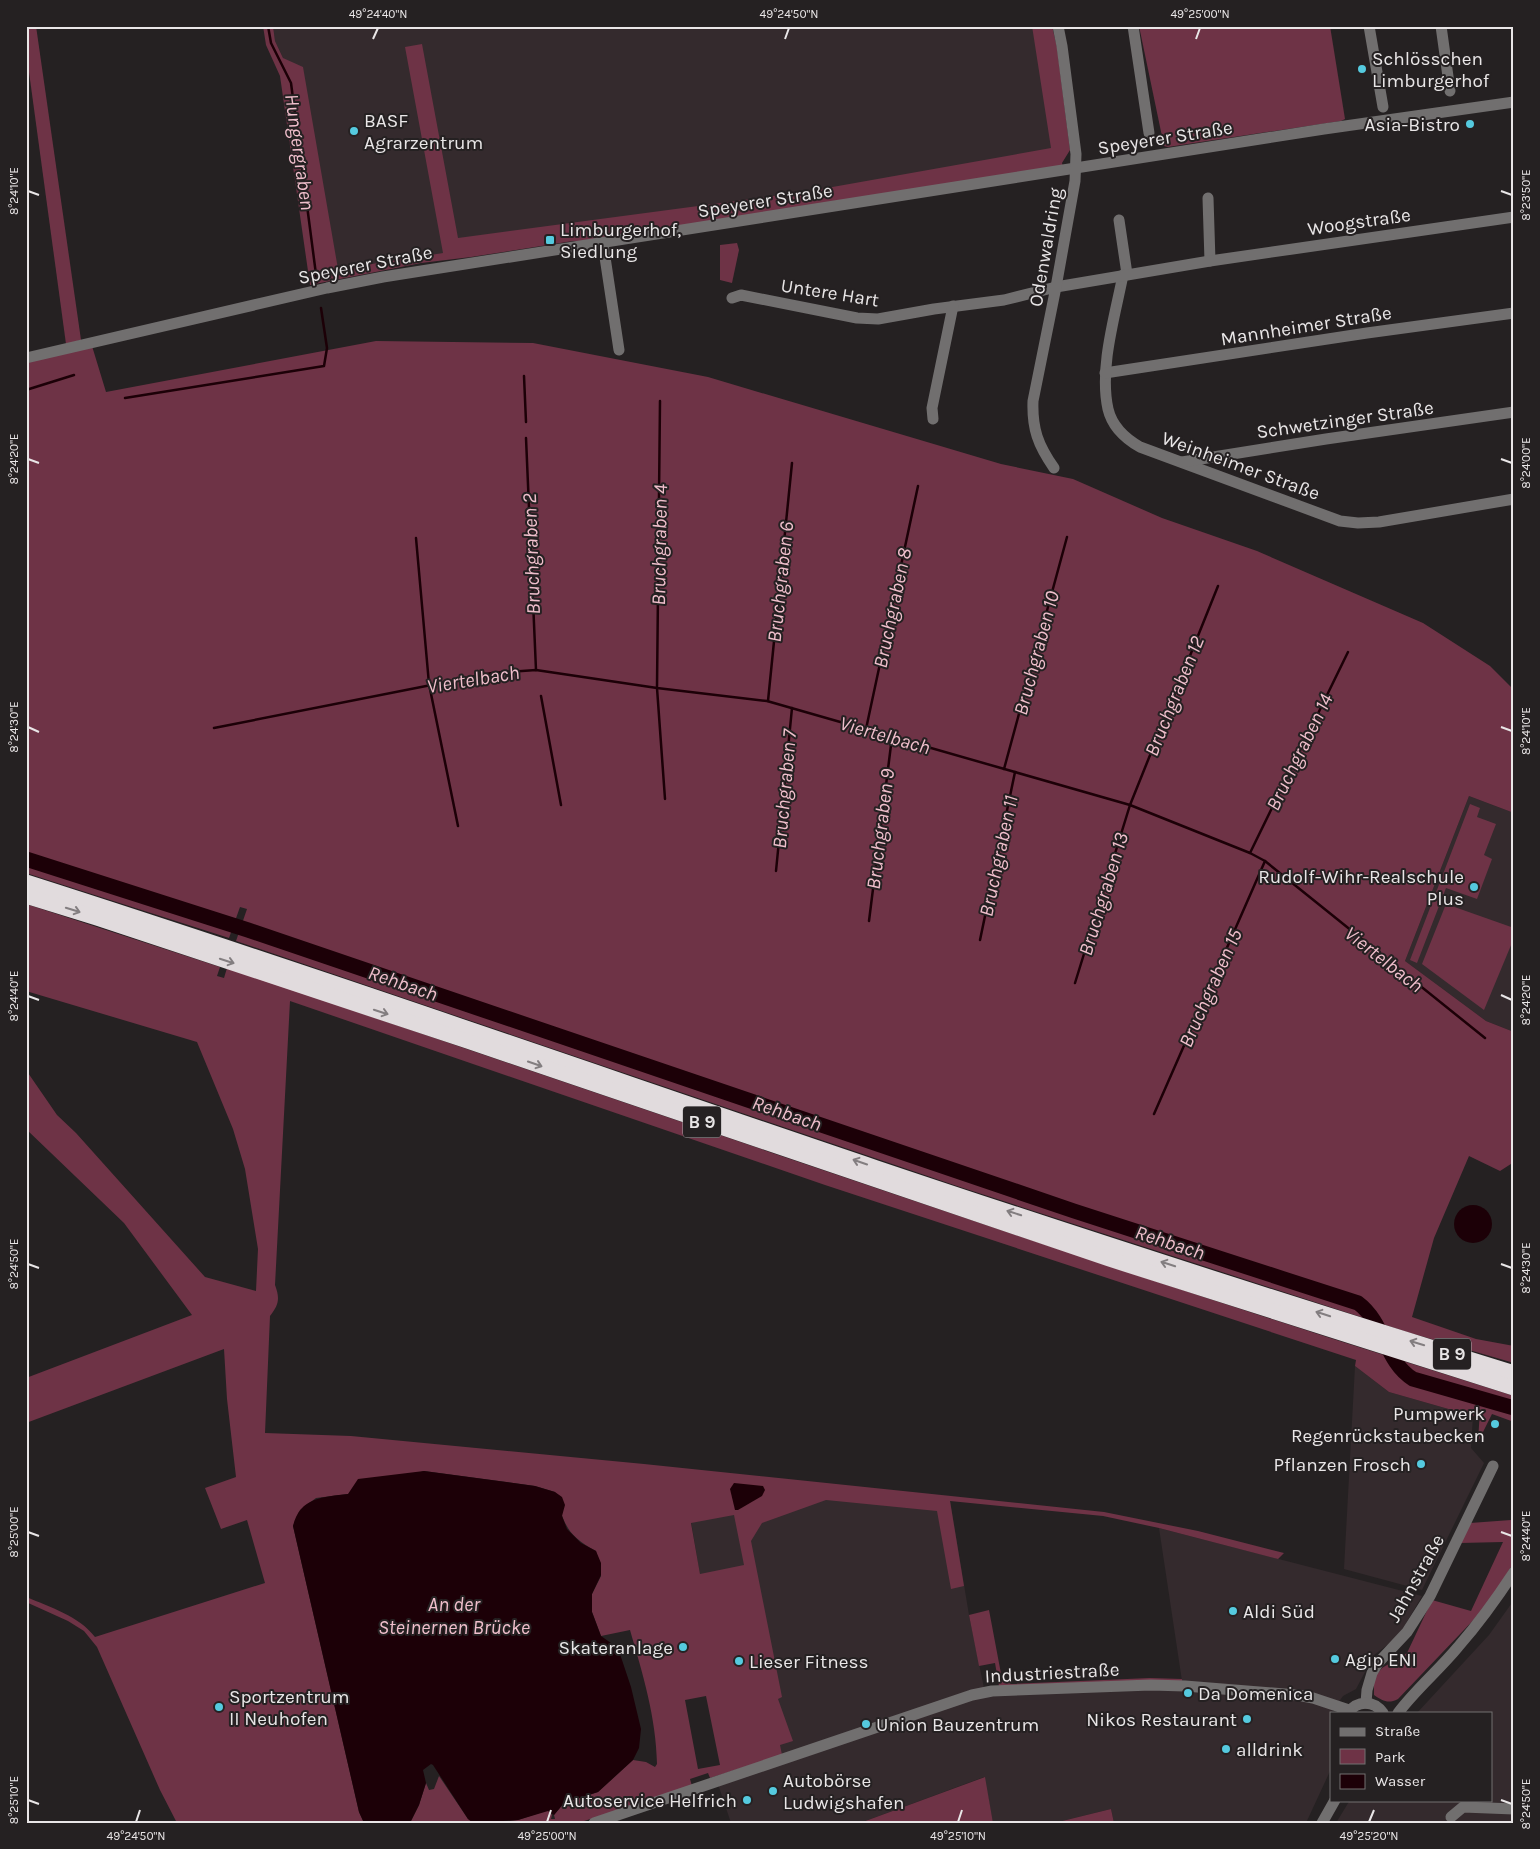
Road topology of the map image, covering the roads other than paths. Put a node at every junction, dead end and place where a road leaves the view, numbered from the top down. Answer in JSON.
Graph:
{"nodes":[{"id":1,"x":1058,"y":26,"type":"edge"},
{"id":2,"x":1133,"y":26,"type":"edge"},
{"id":3,"x":1369,"y":26,"type":"edge"},
{"id":4,"x":1441,"y":26,"type":"edge"},
{"id":5,"x":1450,"y":91,"type":"dead end"},
{"id":6,"x":1514,"y":102,"type":"edge"},
{"id":7,"x":1383,"y":107,"type":"dead end"},
{"id":8,"x":1149,"y":133,"type":"dead end"},
{"id":9,"x":1076,"y":169,"type":"junction"},
{"id":10,"x":1208,"y":198,"type":"dead end"},
{"id":11,"x":1514,"y":217,"type":"edge"},
{"id":12,"x":1119,"y":220,"type":"dead end"},
{"id":13,"x":603,"y":244,"type":"junction"},
{"id":14,"x":1210,"y":261,"type":"junction"},
{"id":15,"x":1125,"y":274,"type":"junction"},
{"id":16,"x":1056,"y":287,"type":"junction"},
{"id":17,"x":732,"y":298,"type":"dead end"},
{"id":18,"x":953,"y":306,"type":"junction"},
{"id":19,"x":1514,"y":313,"type":"edge"},
{"id":20,"x":618,"y":350,"type":"dead end"},
{"id":21,"x":26,"y":358,"type":"edge"},
{"id":22,"x":1104,"y":373,"type":"junction"},
{"id":23,"x":1514,"y":412,"type":"edge"},
{"id":24,"x":933,"y":419,"type":"dead end"},
{"id":25,"x":1181,"y":462,"type":"junction"},
{"id":26,"x":1054,"y":468,"type":"dead end"},
{"id":27,"x":1514,"y":499,"type":"edge"},
{"id":28,"x":26,"y":882,"type":"edge"},
{"id":29,"x":26,"y":896,"type":"edge"},
{"id":30,"x":1514,"y":1373,"type":"edge"},
{"id":31,"x":1514,"y":1388,"type":"edge"},
{"id":32,"x":1493,"y":1466,"type":"dead end"},
{"id":33,"x":1514,"y":1572,"type":"edge"},
{"id":34,"x":1408,"y":1700,"type":"junction"},
{"id":35,"x":1321,"y":1702,"type":"junction"},
{"id":36,"x":1366,"y":1703,"type":"junction"},
{"id":37,"x":1348,"y":1711,"type":"edge"},
{"id":38,"x":1382,"y":1711,"type":"edge"},
{"id":39,"x":1332,"y":1712,"type":"edge"},
{"id":40,"x":1399,"y":1712,"type":"edge"},
{"id":41,"x":1333,"y":1802,"type":"edge"},
{"id":42,"x":1514,"y":1809,"type":"edge"},
{"id":43,"x":1451,"y":1817,"type":"dead end"},
{"id":44,"x":594,"y":1823,"type":"edge"},
{"id":45,"x":1322,"y":1823,"type":"edge"}],
"edges":[{"from":1,"to":9,"type":"street","name":"Odenwaldring"},
{"from":2,"to":8,"type":"street"},
{"from":3,"to":7,"type":"street"},
{"from":4,"to":5,"type":"street"},
{"from":6,"to":9,"type":"street","name":"Speyerer Straße"},
{"from":9,"to":13,"type":"street","name":"Speyerer Straße"},
{"from":9,"to":16,"type":"street","name":"Odenwaldring"},
{"from":10,"to":14,"type":"street"},
{"from":11,"to":14,"type":"street","name":"Woogstraße"},
{"from":12,"to":15,"type":"street"},
{"from":13,"to":20,"type":"street"},
{"from":13,"to":21,"type":"street","name":"Speyerer Straße"},
{"from":14,"to":15,"type":"street","name":"Woogstraße"},
{"from":15,"to":16,"type":"street","name":"Woogstraße"},
{"from":15,"to":22,"type":"street","name":"Weinheimer Straße"},
{"from":16,"to":18,"type":"street","name":"Untere Hart"},
{"from":16,"to":26,"type":"street","name":"Odenwaldring"},
{"from":17,"to":18,"type":"street","name":"Untere Hart"},
{"from":18,"to":24,"type":"street"},
{"from":19,"to":22,"type":"street","name":"Mannheimer Straße"},
{"from":22,"to":25,"type":"street","name":"Weinheimer Straße"},
{"from":23,"to":25,"type":"street","name":"Schwetzinger Straße"},
{"from":25,"to":27,"type":"street","name":"Weinheimer Straße"},
{"from":30,"to":28,"type":"highway","number":"B 9","one_way":true},
{"from":29,"to":31,"type":"highway","number":"B 9","one_way":true},
{"from":32,"to":36,"type":"street","name":"Jahnstraße"},
{"from":33,"to":34,"type":"street"},
{"from":34,"to":38,"type":"street"},
{"from":34,"to":40,"type":"street"},
{"from":35,"to":37,"type":"street","name":"Industriestraße"},
{"from":35,"to":39,"type":"street","name":"Industriestraße"},
{"from":35,"to":44,"type":"street","name":"Industriestraße"},
{"from":36,"to":37,"type":"street"},
{"from":36,"to":38,"type":"street"},
{"from":41,"to":45,"type":"street"},
{"from":42,"to":43,"type":"street"}]}
